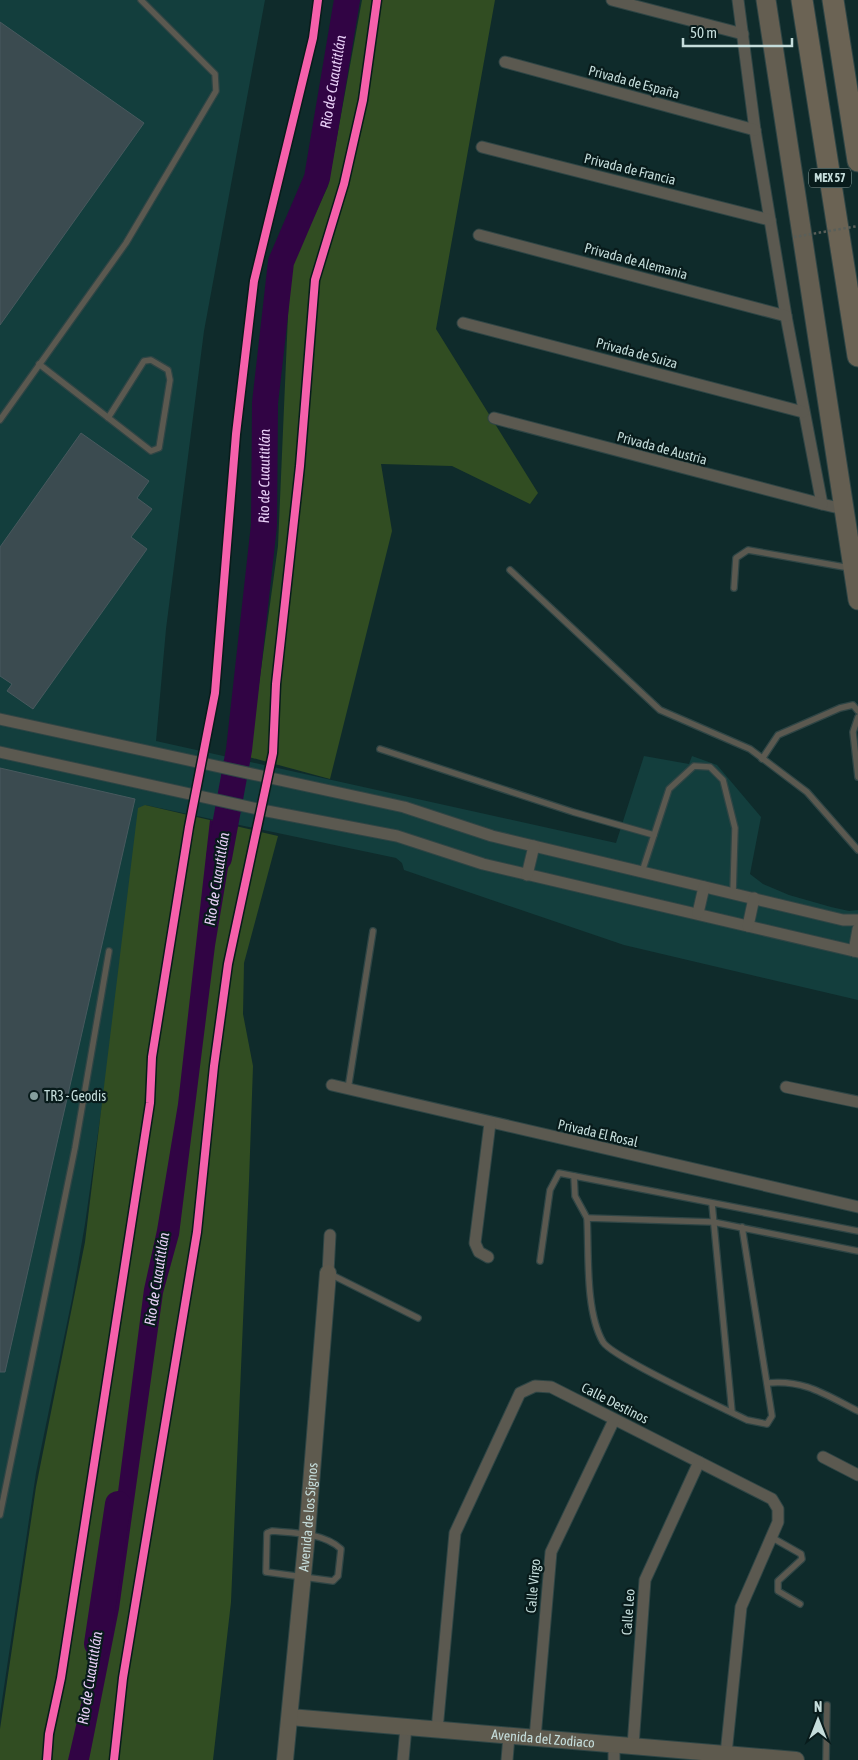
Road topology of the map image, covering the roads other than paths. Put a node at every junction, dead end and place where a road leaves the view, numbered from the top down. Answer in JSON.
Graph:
{"nodes":[{"id":1,"x":141,"y":0,"type":"edge"},
{"id":2,"x":612,"y":0,"type":"edge"},
{"id":3,"x":738,"y":0,"type":"edge"},
{"id":4,"x":766,"y":0,"type":"edge"},
{"id":5,"x":802,"y":0,"type":"edge"},
{"id":6,"x":833,"y":0,"type":"edge"},
{"id":7,"x":743,"y":34,"type":"junction"},
{"id":8,"x":505,"y":62,"type":"dead end"},
{"id":9,"x":755,"y":130,"type":"junction"},
{"id":10,"x":482,"y":147,"type":"dead end"},
{"id":11,"x":858,"y":161,"type":"edge"},
{"id":12,"x":770,"y":220,"type":"junction"},
{"id":13,"x":478,"y":235,"type":"dead end"},
{"id":14,"x":786,"y":316,"type":"junction"},
{"id":15,"x":462,"y":323,"type":"dead end"},
{"id":16,"x":858,"y":356,"type":"edge"},
{"id":17,"x":38,"y":364,"type":"junction"},
{"id":18,"x":803,"y":412,"type":"junction"},
{"id":19,"x":108,"y":418,"type":"junction"},
{"id":20,"x":494,"y":418,"type":"dead end"},
{"id":21,"x":0,"y":420,"type":"edge"},
{"id":22,"x":822,"y":504,"type":"junction"},
{"id":23,"x":843,"y":509,"type":"junction"},
{"id":24,"x":853,"y":569,"type":"junction"},
{"id":25,"x":510,"y":570,"type":"dead end"},
{"id":26,"x":734,"y":588,"type":"dead end"},
{"id":27,"x":858,"y":600,"type":"edge"},
{"id":28,"x":858,"y":710,"type":"edge"},
{"id":29,"x":858,"y":717,"type":"edge"},
{"id":30,"x":0,"y":719,"type":"edge"},
{"id":31,"x":380,"y":749,"type":"dead end"},
{"id":32,"x":0,"y":752,"type":"edge"},
{"id":33,"x":762,"y":758,"type":"junction"},
{"id":34,"x":858,"y":777,"type":"edge"},
{"id":35,"x":654,"y":834,"type":"junction"},
{"id":36,"x":534,"y":846,"type":"junction"},
{"id":37,"x":858,"y":850,"type":"edge"},
{"id":38,"x":642,"y":872,"type":"junction"},
{"id":39,"x":527,"y":875,"type":"junction"},
{"id":40,"x":704,"y":887,"type":"junction"},
{"id":41,"x":733,"y":893,"type":"junction"},
{"id":42,"x":754,"y":898,"type":"junction"},
{"id":43,"x":698,"y":913,"type":"junction"},
{"id":44,"x":858,"y":920,"type":"edge"},
{"id":45,"x":748,"y":926,"type":"junction"},
{"id":46,"x":858,"y":929,"type":"edge"},
{"id":47,"x":373,"y":931,"type":"dead end"},
{"id":48,"x":109,"y":951,"type":"dead end"},
{"id":49,"x":856,"y":951,"type":"edge"},
{"id":50,"x":332,"y":1086,"type":"dead end"},
{"id":51,"x":786,"y":1087,"type":"dead end"},
{"id":52,"x":348,"y":1089,"type":"junction"},
{"id":53,"x":858,"y":1102,"type":"edge"},
{"id":54,"x":490,"y":1124,"type":"junction"},
{"id":55,"x":574,"y":1176,"type":"junction"},
{"id":56,"x":712,"y":1204,"type":"junction"},
{"id":57,"x":858,"y":1207,"type":"edge"},
{"id":58,"x":587,"y":1218,"type":"junction"},
{"id":59,"x":714,"y":1222,"type":"junction"},
{"id":60,"x":742,"y":1227,"type":"junction"},
{"id":61,"x":858,"y":1231,"type":"edge"},
{"id":62,"x":330,"y":1235,"type":"dead end"},
{"id":63,"x":858,"y":1251,"type":"edge"},
{"id":64,"x":488,"y":1257,"type":"dead end"},
{"id":65,"x":540,"y":1261,"type":"dead end"},
{"id":66,"x":328,"y":1274,"type":"junction"},
{"id":67,"x":418,"y":1318,"type":"dead end"},
{"id":68,"x":767,"y":1383,"type":"junction"},
{"id":69,"x":858,"y":1411,"type":"edge"},
{"id":70,"x":732,"y":1412,"type":"junction"},
{"id":71,"x":614,"y":1420,"type":"junction"},
{"id":72,"x":823,"y":1457,"type":"dead end"},
{"id":73,"x":699,"y":1462,"type":"junction"},
{"id":74,"x":858,"y":1476,"type":"edge"},
{"id":75,"x":0,"y":1515,"type":"edge"},
{"id":76,"x":307,"y":1534,"type":"junction"},
{"id":77,"x":771,"y":1537,"type":"junction"},
{"id":78,"x":301,"y":1577,"type":"junction"},
{"id":79,"x":800,"y":1604,"type":"dead end"},
{"id":80,"x":827,"y":1706,"type":"dead end"},
{"id":81,"x":290,"y":1717,"type":"junction"},
{"id":82,"x":406,"y":1727,"type":"junction"},
{"id":83,"x":437,"y":1730,"type":"junction"},
{"id":84,"x":509,"y":1736,"type":"junction"},
{"id":85,"x":535,"y":1738,"type":"junction"},
{"id":86,"x":633,"y":1746,"type":"junction"},
{"id":87,"x":614,"y":1752,"type":"edge"},
{"id":88,"x":726,"y":1754,"type":"junction"},
{"id":89,"x":750,"y":1758,"type":"edge"},
{"id":90,"x":285,"y":1760,"type":"edge"},
{"id":91,"x":403,"y":1760,"type":"edge"},
{"id":92,"x":507,"y":1760,"type":"edge"},
{"id":93,"x":796,"y":1760,"type":"edge"},
{"id":94,"x":826,"y":1760,"type":"edge"}],
"edges":[{"from":1,"to":17,"type":"lane"},
{"from":2,"to":7,"type":"street"},
{"from":3,"to":7,"type":"street"},
{"from":4,"to":23,"type":"main road"},
{"from":5,"to":16,"type":"highway","number":"MEX 57"},
{"from":6,"to":11,"type":"highway","number":"MEX 57"},
{"from":7,"to":9,"type":"street"},
{"from":8,"to":9,"type":"street","name":"Privada de España"},
{"from":9,"to":12,"type":"street"},
{"from":10,"to":12,"type":"street","name":"Privada de Francia"},
{"from":12,"to":14,"type":"street"},
{"from":13,"to":14,"type":"street","name":"Privada de Alemania"},
{"from":14,"to":18,"type":"street"},
{"from":15,"to":18,"type":"street","name":"Privada de Suiza"},
{"from":17,"to":19,"type":"lane"},
{"from":17,"to":21,"type":"lane"},
{"from":18,"to":22,"type":"street"},
{"from":19,"to":19,"type":"lane"},
{"from":20,"to":22,"type":"street","name":"Privada de Austria"},
{"from":22,"to":23,"type":"street","name":"Privada de Austria"},
{"from":23,"to":24,"type":"main road"},
{"from":24,"to":26,"type":"lane"},
{"from":24,"to":27,"type":"main road"},
{"from":25,"to":33,"type":"lane"},
{"from":28,"to":33,"type":"lane"},
{"from":29,"to":34,"type":"lane"},
{"from":30,"to":36,"type":"street"},
{"from":31,"to":35,"type":"lane"},
{"from":32,"to":39,"type":"street"},
{"from":33,"to":37,"type":"lane"},
{"from":35,"to":38,"type":"lane"},
{"from":35,"to":41,"type":"lane"},
{"from":36,"to":38,"type":"street"},
{"from":36,"to":39,"type":"street"},
{"from":38,"to":40,"type":"street"},
{"from":39,"to":43,"type":"street"},
{"from":40,"to":41,"type":"street"},
{"from":40,"to":43,"type":"street"},
{"from":41,"to":42,"type":"street"},
{"from":42,"to":44,"type":"street"},
{"from":42,"to":45,"type":"street"},
{"from":43,"to":45,"type":"street"},
{"from":45,"to":49,"type":"street"},
{"from":46,"to":49,"type":"street"},
{"from":47,"to":52,"type":"lane"},
{"from":48,"to":75,"type":"lane"},
{"from":50,"to":52,"type":"street","name":"Privada El Rosal"},
{"from":51,"to":53,"type":"street"},
{"from":52,"to":54,"type":"street","name":"Privada El Rosal"},
{"from":54,"to":57,"type":"street","name":"Privada El Rosal"},
{"from":54,"to":64,"type":"street"},
{"from":55,"to":56,"type":"lane"},
{"from":55,"to":58,"type":"lane"},
{"from":55,"to":65,"type":"lane"},
{"from":56,"to":59,"type":"lane"},
{"from":56,"to":61,"type":"lane"},
{"from":58,"to":59,"type":"lane"},
{"from":58,"to":70,"type":"lane"},
{"from":59,"to":60,"type":"lane"},
{"from":59,"to":70,"type":"lane"},
{"from":60,"to":63,"type":"lane"},
{"from":60,"to":68,"type":"lane"},
{"from":62,"to":66,"type":"street"},
{"from":66,"to":67,"type":"lane"},
{"from":66,"to":76,"type":"street","name":"Avenida de los Signos"},
{"from":68,"to":69,"type":"lane"},
{"from":68,"to":70,"type":"lane"},
{"from":71,"to":73,"type":"street","name":"Calle Destinos"},
{"from":71,"to":83,"type":"street","name":"Calle Destinos"},
{"from":71,"to":85,"type":"street","name":"Calle Virgo"},
{"from":72,"to":74,"type":"street"},
{"from":73,"to":77,"type":"street","name":"Calle Destinos"},
{"from":73,"to":86,"type":"street","name":"Calle Leo"},
{"from":76,"to":78,"type":"street","name":"Avenida de los Signos"},
{"from":76,"to":78,"type":"lane"},
{"from":76,"to":78,"type":"lane"},
{"from":77,"to":79,"type":"lane"},
{"from":77,"to":88,"type":"street","name":"Calle Destinos"},
{"from":78,"to":81,"type":"street","name":"Avenida de los Signos"},
{"from":80,"to":94,"type":"lane"},
{"from":81,"to":82,"type":"street","name":"Avenida del Zodiaco"},
{"from":81,"to":90,"type":"street","name":"Avenida de los Signos"},
{"from":82,"to":83,"type":"street","name":"Avenida del Zodiaco"},
{"from":82,"to":91,"type":"street"},
{"from":83,"to":84,"type":"street","name":"Avenida del Zodiaco"},
{"from":84,"to":85,"type":"street","name":"Avenida del Zodiaco"},
{"from":84,"to":92,"type":"street"},
{"from":85,"to":87,"type":"street","name":"Avenida del Zodiaco"},
{"from":86,"to":87,"type":"street","name":"Avenida del Zodiaco"},
{"from":86,"to":88,"type":"street","name":"Avenida del Zodiaco"},
{"from":88,"to":89,"type":"street","name":"Avenida del Zodiaco"},
{"from":89,"to":93,"type":"street","name":"Avenida del Zodiaco"}]}
